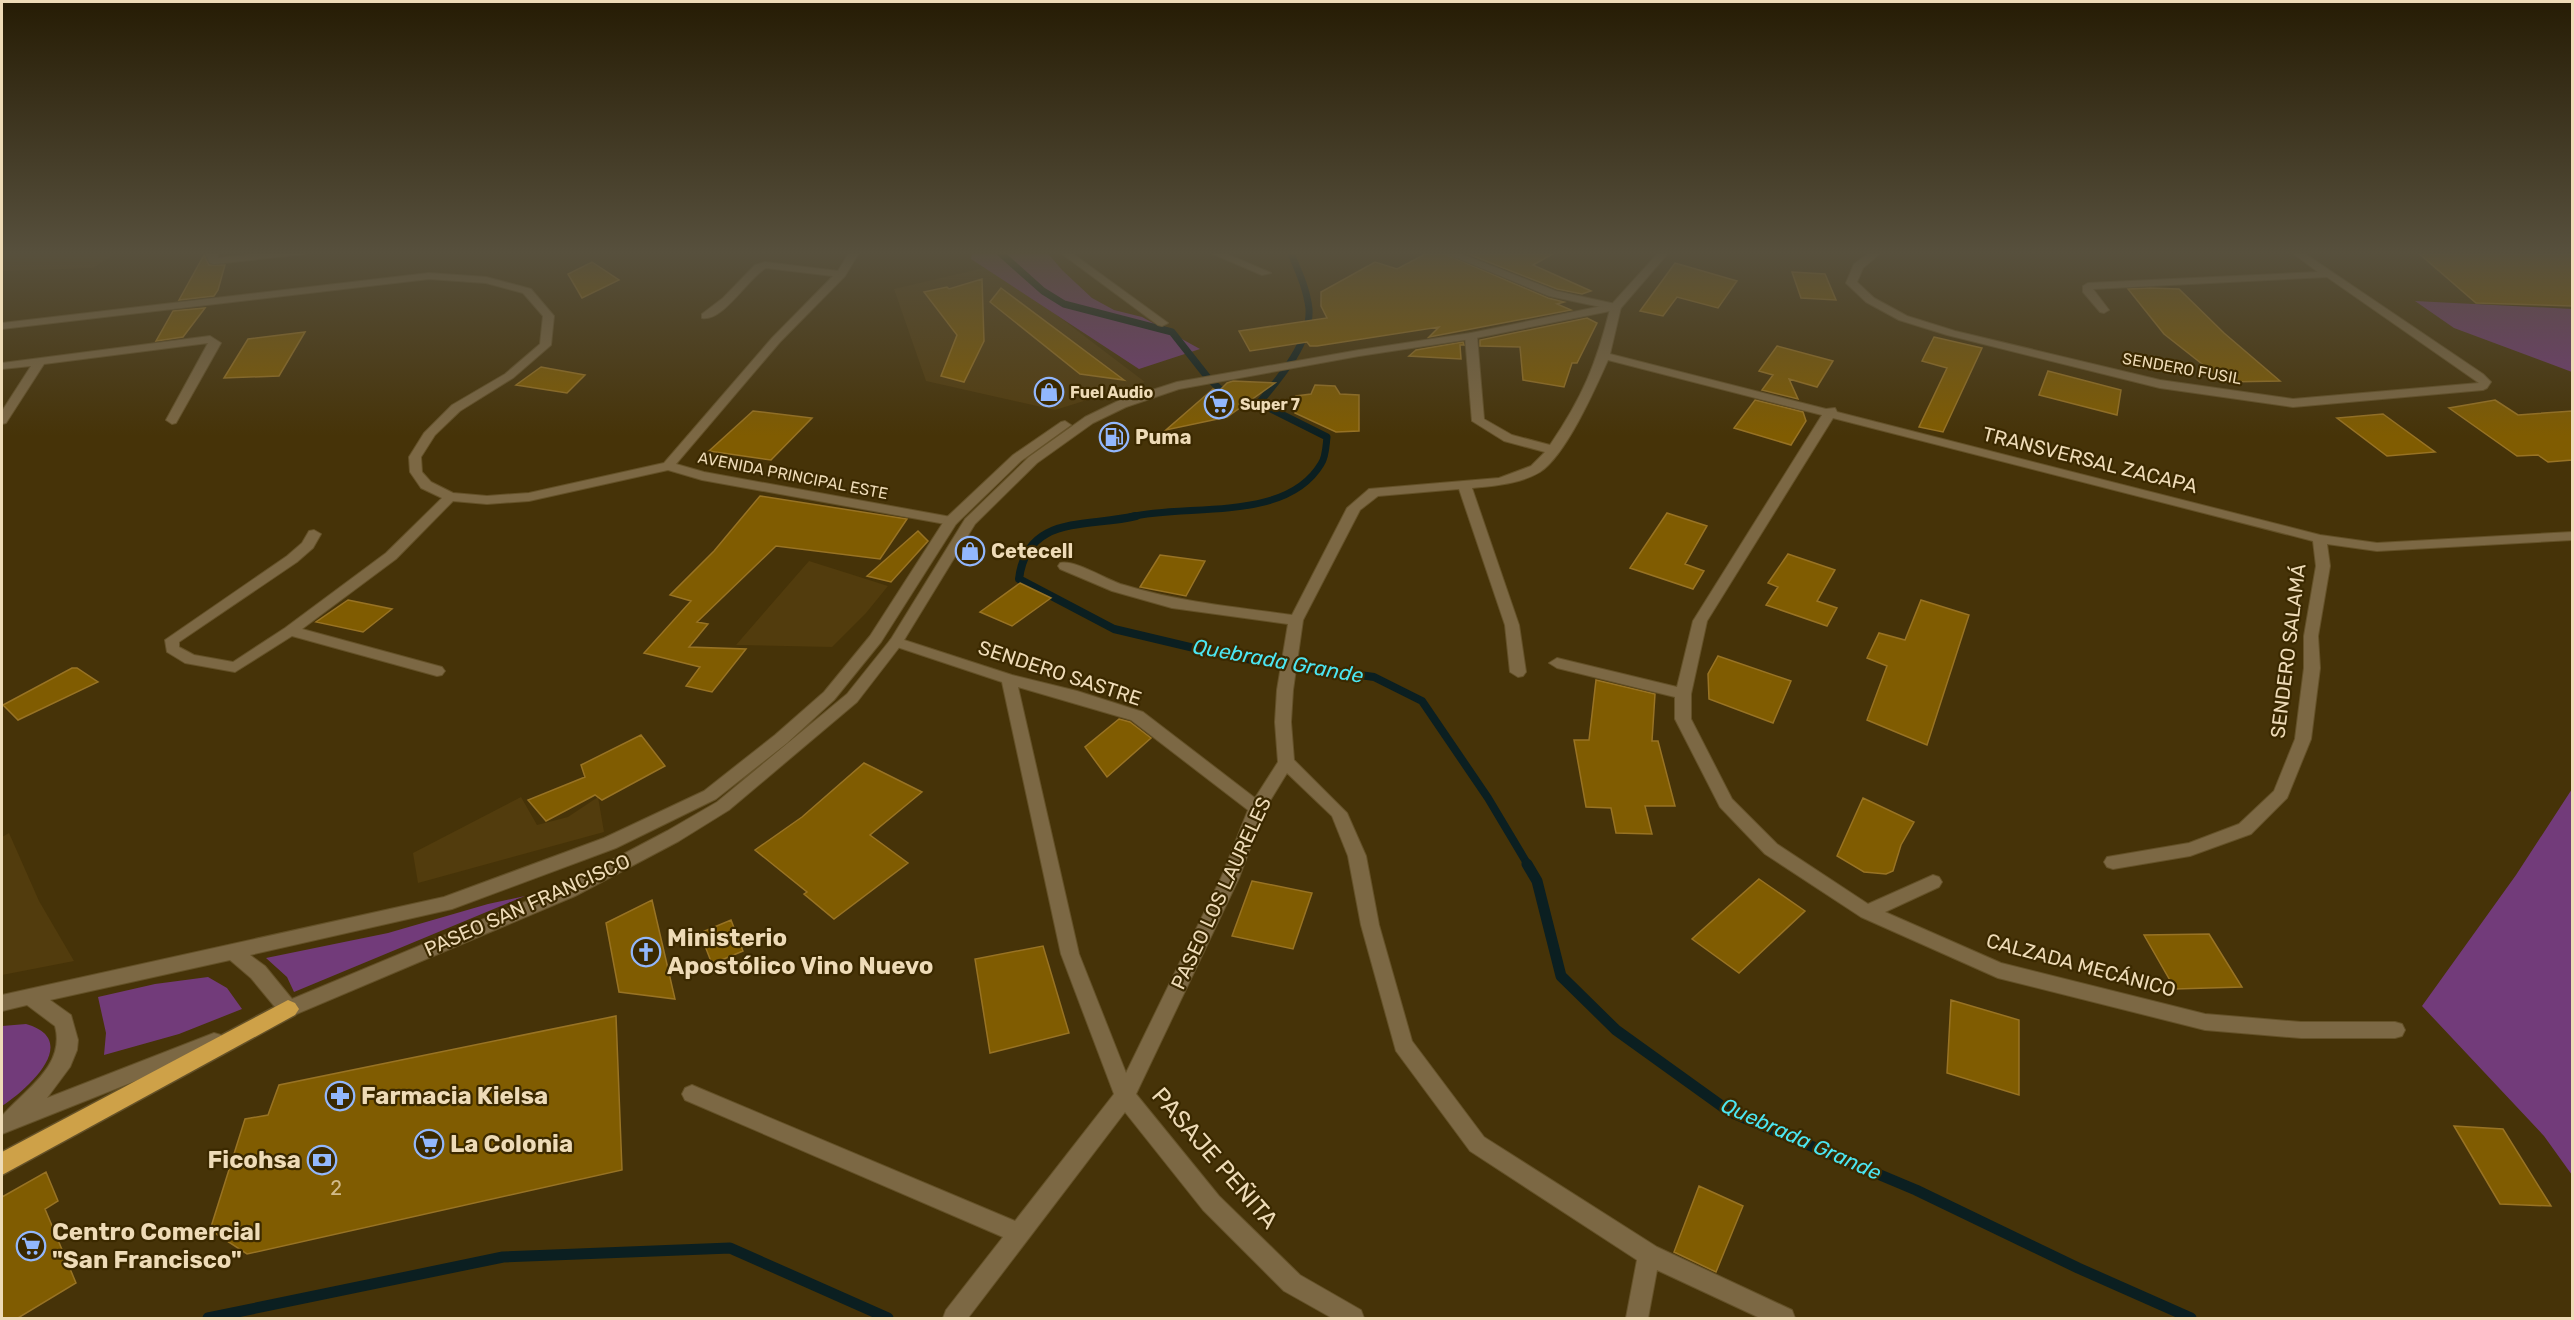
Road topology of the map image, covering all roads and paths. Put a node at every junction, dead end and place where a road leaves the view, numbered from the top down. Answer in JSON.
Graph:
{"nodes":[{"id":1,"x":116,"y":313,"type":"edge"},
{"id":2,"x":546,"y":313,"type":"edge"},
{"id":3,"x":710,"y":313,"type":"edge"},
{"id":4,"x":803,"y":313,"type":"edge"},
{"id":5,"x":1148,"y":313,"type":"edge"},
{"id":6,"x":1588,"y":313,"type":"edge"},
{"id":7,"x":1615,"y":313,"type":"edge"},
{"id":8,"x":1893,"y":313,"type":"edge"},
{"id":9,"x":2388,"y":313,"type":"edge"},
{"id":10,"x":706,"y":316,"type":"dead end"},
{"id":11,"x":1162,"y":323,"type":"dead end"},
{"id":12,"x":2,"y":326,"type":"edge"},
{"id":13,"x":1472,"y":336,"type":"junction"},
{"id":14,"x":1604,"y":356,"type":"junction"},
{"id":15,"x":40,"y":361,"type":"junction"},
{"id":16,"x":2,"y":366,"type":"edge"},
{"id":17,"x":1175,"y":383,"type":"junction"},
{"id":18,"x":1831,"y":411,"type":"junction"},
{"id":19,"x":2,"y":420,"type":"edge"},
{"id":20,"x":172,"y":420,"type":"dead end"},
{"id":21,"x":1553,"y":450,"type":"junction"},
{"id":22,"x":668,"y":466,"type":"junction"},
{"id":23,"x":1464,"y":484,"type":"junction"},
{"id":24,"x":450,"y":498,"type":"junction"},
{"id":25,"x":951,"y":521,"type":"junction"},
{"id":26,"x":314,"y":534,"type":"dead end"},
{"id":27,"x":2572,"y":536,"type":"edge"},
{"id":28,"x":2320,"y":538,"type":"junction"},
{"id":29,"x":1065,"y":566,"type":"dead end"},
{"id":30,"x":1296,"y":620,"type":"junction"},
{"id":31,"x":290,"y":631,"type":"junction"},
{"id":32,"x":896,"y":642,"type":"junction"},
{"id":33,"x":1557,"y":663,"type":"dead end"},
{"id":34,"x":436,"y":671,"type":"dead end"},
{"id":35,"x":1518,"y":672,"type":"dead end"},
{"id":36,"x":1010,"y":679,"type":"junction"},
{"id":37,"x":1683,"y":694,"type":"junction"},
{"id":38,"x":1286,"y":762,"type":"junction"},
{"id":39,"x":1257,"y":808,"type":"junction"},
{"id":40,"x":2113,"y":862,"type":"dead end"},
{"id":41,"x":1934,"y":882,"type":"dead end"},
{"id":42,"x":1867,"y":912,"type":"junction"},
{"id":43,"x":232,"y":951,"type":"junction"},
{"id":44,"x":29,"y":996,"type":"junction"},
{"id":45,"x":2,"y":1004,"type":"edge"},
{"id":46,"x":288,"y":1010,"type":"junction"},
{"id":47,"x":2395,"y":1030,"type":"dead end"},
{"id":48,"x":692,"y":1094,"type":"dead end"},
{"id":49,"x":1125,"y":1096,"type":"junction"},
{"id":50,"x":2,"y":1124,"type":"edge"},
{"id":51,"x":2,"y":1164,"type":"edge"},
{"id":52,"x":1018,"y":1233,"type":"junction"},
{"id":53,"x":1649,"y":1255,"type":"junction"},
{"id":54,"x":959,"y":1312,"type":"edge"},
{"id":55,"x":1353,"y":1318,"type":"edge"},
{"id":56,"x":1637,"y":1318,"type":"edge"},
{"id":57,"x":1784,"y":1318,"type":"edge"}],
"edges":[{"from":1,"to":12,"type":"street","name":"AVENIDA PRINCIPAL ESTE"},
{"from":2,"to":24,"type":"street","name":"AVENIDA PRINCIPAL ESTE"},
{"from":3,"to":10,"type":"street"},
{"from":4,"to":22,"type":"street"},
{"from":5,"to":11,"type":"street"},
{"from":6,"to":13,"type":"street","name":"PASEO SAN FRANCISCO"},
{"from":7,"to":14,"type":"street"},
{"from":8,"to":9,"type":"street","name":"SENDERO FUSIL"},
{"from":13,"to":17,"type":"street","name":"PASEO SAN FRANCISCO"},
{"from":13,"to":21,"type":"street"},
{"from":14,"to":18,"type":"street","name":"TRANSVERSAL ZACAPA"},
{"from":14,"to":21,"type":"street"},
{"from":15,"to":16,"type":"street"},
{"from":15,"to":19,"type":"street"},
{"from":15,"to":20,"type":"street"},
{"from":17,"to":25,"type":"street","name":"PASEO SAN FRANCISCO"},
{"from":17,"to":32,"type":"street","name":"PASEO SAN FRANCISCO"},
{"from":18,"to":28,"type":"street","name":"TRANSVERSAL ZACAPA"},
{"from":18,"to":37,"type":"street","name":"CALZADA MECÁNICO"},
{"from":21,"to":23,"type":"street"},
{"from":22,"to":24,"type":"street","name":"AVENIDA PRINCIPAL ESTE"},
{"from":22,"to":25,"type":"street","name":"AVENIDA PRINCIPAL ESTE"},
{"from":23,"to":30,"type":"street"},
{"from":23,"to":35,"type":"street"},
{"from":24,"to":31,"type":"street"},
{"from":25,"to":43,"type":"street","name":"PASEO SAN FRANCISCO"},
{"from":26,"to":31,"type":"street"},
{"from":27,"to":28,"type":"street","name":"TRANSVERSAL ZACAPA"},
{"from":28,"to":40,"type":"street","name":"SENDERO SALAMÁ"},
{"from":29,"to":30,"type":"street"},
{"from":30,"to":38,"type":"street"},
{"from":31,"to":34,"type":"street"},
{"from":32,"to":36,"type":"street","name":"SENDERO SASTRE"},
{"from":32,"to":46,"type":"street","name":"PASEO SAN FRANCISCO"},
{"from":33,"to":37,"type":"street"},
{"from":36,"to":39,"type":"street","name":"SENDERO SASTRE"},
{"from":36,"to":49,"type":"street","name":"PASAJE PEÑITA"},
{"from":37,"to":42,"type":"street","name":"CALZADA MECÁNICO"},
{"from":38,"to":39,"type":"street","name":"PASEO LOS LAURELES"},
{"from":38,"to":53,"type":"street"},
{"from":39,"to":49,"type":"street","name":"PASEO LOS LAURELES"},
{"from":41,"to":42,"type":"street"},
{"from":42,"to":47,"type":"street","name":"CALZADA MECÁNICO"},
{"from":43,"to":44,"type":"street","name":"PASEO SAN FRANCISCO"},
{"from":43,"to":46,"type":"street"},
{"from":44,"to":45,"type":"street","name":"PASEO SAN FRANCISCO"},
{"from":44,"to":50,"type":"street"},
{"from":46,"to":50,"type":"street","name":"PASEO SAN FRANCISCO"},
{"from":46,"to":51,"type":"highway"},
{"from":48,"to":52,"type":"street"},
{"from":49,"to":52,"type":"street","name":"PASEO LOS LAURELES"},
{"from":49,"to":55,"type":"street","name":"PASAJE PEÑITA"},
{"from":52,"to":54,"type":"street","name":"PASEO LOS LAURELES"},
{"from":53,"to":56,"type":"street"},
{"from":53,"to":57,"type":"street"}]}
